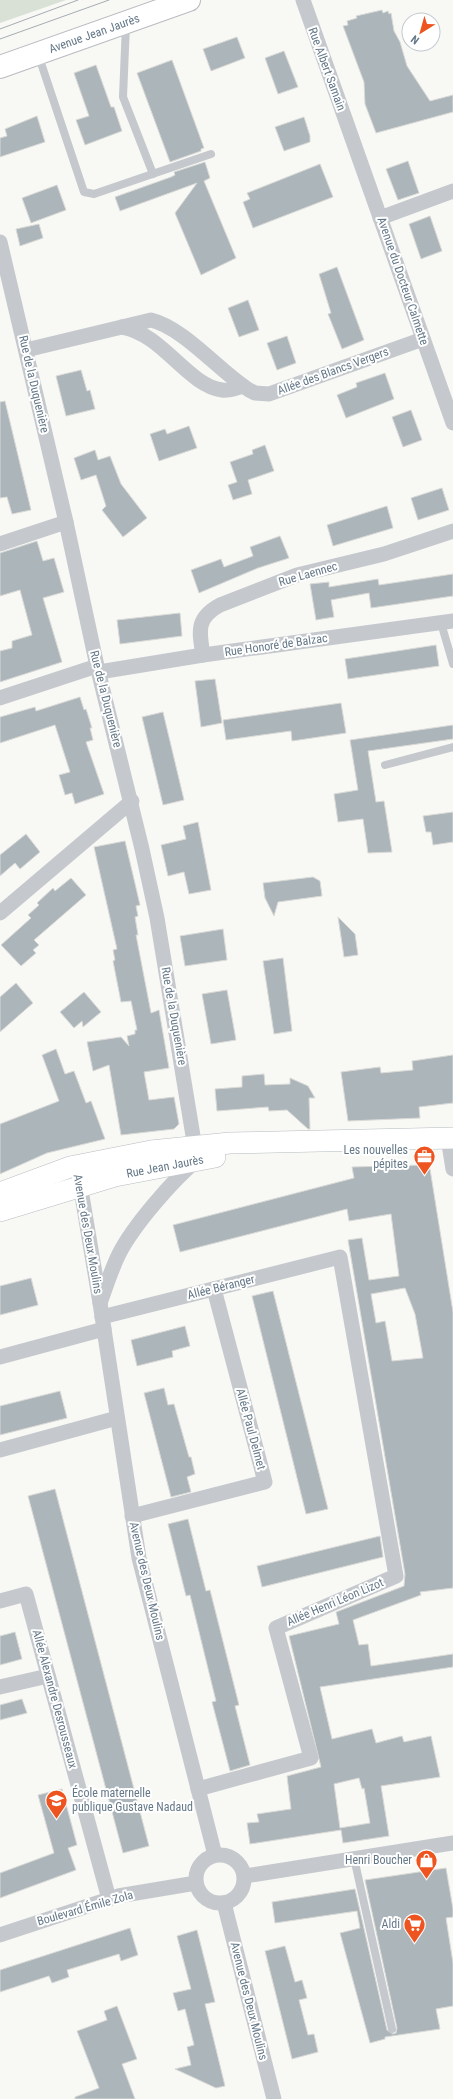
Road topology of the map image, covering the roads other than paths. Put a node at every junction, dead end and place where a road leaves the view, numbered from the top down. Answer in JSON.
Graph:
{"nodes":[{"id":1,"x":188,"y":0,"type":"edge"},
{"id":2,"x":302,"y":0,"type":"edge"},
{"id":3,"x":126,"y":22,"type":"junction"},
{"id":4,"x":38,"y":54,"type":"junction"},
{"id":5,"x":0,"y":67,"type":"edge"},
{"id":6,"x":352,"y":138,"type":"joint"},
{"id":7,"x":211,"y":154,"type":"dead end"},
{"id":8,"x":153,"y":174,"type":"junction"},
{"id":9,"x":453,"y":191,"type":"edge"},
{"id":10,"x":380,"y":218,"type":"junction"},
{"id":11,"x":0,"y":242,"type":"edge"},
{"id":12,"x":122,"y":327,"type":"junction"},
{"id":13,"x":423,"y":339,"type":"junction"},
{"id":14,"x":26,"y":350,"type":"junction"},
{"id":15,"x":243,"y":386,"type":"junction"},
{"id":16,"x":453,"y":423,"type":"edge"},
{"id":17,"x":66,"y":522,"type":"junction"},
{"id":18,"x":453,"y":531,"type":"edge"},
{"id":19,"x":0,"y":544,"type":"edge"},
{"id":20,"x":447,"y":622,"type":"edge"},
{"id":21,"x":203,"y":655,"type":"junction"},
{"id":22,"x":453,"y":664,"type":"edge"},
{"id":23,"x":98,"y":669,"type":"junction"},
{"id":24,"x":0,"y":698,"type":"edge"},
{"id":25,"x":453,"y":747,"type":"edge"},
{"id":26,"x":385,"y":765,"type":"dead end"},
{"id":27,"x":132,"y":801,"type":"junction"},
{"id":28,"x":0,"y":913,"type":"edge"},
{"id":29,"x":451,"y":1138,"type":"edge"},
{"id":30,"x":196,"y":1153,"type":"junction"},
{"id":31,"x":453,"y":1169,"type":"edge"},
{"id":32,"x":78,"y":1175,"type":"junction"},
{"id":33,"x":0,"y":1193,"type":"edge"},
{"id":34,"x":0,"y":1211,"type":"edge"},
{"id":35,"x":340,"y":1257,"type":"joint"},
{"id":36,"x":214,"y":1289,"type":"junction"},
{"id":37,"x":102,"y":1317,"type":"junction"},
{"id":38,"x":0,"y":1357,"type":"edge"},
{"id":39,"x":117,"y":1418,"type":"junction"},
{"id":40,"x":0,"y":1450,"type":"edge"},
{"id":41,"x":132,"y":1516,"type":"junction"},
{"id":42,"x":0,"y":1601,"type":"edge"},
{"id":43,"x":48,"y":1676,"type":"junction"},
{"id":44,"x":0,"y":1687,"type":"edge"},
{"id":45,"x":198,"y":1789,"type":"junction"},
{"id":46,"x":453,"y":1843,"type":"edge"},
{"id":47,"x":215,"y":1855,"type":"junction"},
{"id":48,"x":354,"y":1858,"type":"junction"},
{"id":49,"x":245,"y":1876,"type":"junction"},
{"id":50,"x":196,"y":1883,"type":"junction"},
{"id":51,"x":109,"y":1899,"type":"junction"},
{"id":52,"x":224,"y":1903,"type":"junction"},
{"id":53,"x":0,"y":1935,"type":"edge"},
{"id":54,"x":392,"y":2029,"type":"dead end"},
{"id":55,"x":274,"y":2099,"type":"edge"}],
"edges":[{"from":1,"to":3,"type":"main road","name":"Avenue Jean Jaurès"},
{"from":2,"to":6,"type":"street","name":"Rue Albert Samain"},
{"from":3,"to":4,"type":"main road","name":"Avenue Jean Jaurès"},
{"from":3,"to":8,"type":"lane"},
{"from":4,"to":5,"type":"main road","name":"Avenue Jean Jaurès"},
{"from":4,"to":8,"type":"lane"},
{"from":6,"to":10,"type":"street","name":"Avenue du Docteur Calmette"},
{"from":7,"to":8,"type":"lane"},
{"from":9,"to":10,"type":"street"},
{"from":10,"to":13,"type":"street","name":"Avenue du Docteur Calmette"},
{"from":11,"to":14,"type":"street","name":"Rue de la Duquenière"},
{"from":12,"to":14,"type":"street","name":"Allée des Blancs Vergers"},
{"from":12,"to":15,"type":"street"},
{"from":12,"to":15,"type":"street","name":"Allée des Blancs Vergers"},
{"from":13,"to":15,"type":"street","name":"Allée des Blancs Vergers"},
{"from":13,"to":16,"type":"street","name":"Avenue du Docteur Calmette"},
{"from":14,"to":17,"type":"street","name":"Rue de la Duquenière"},
{"from":17,"to":19,"type":"street"},
{"from":17,"to":23,"type":"street","name":"Rue de la Duquenière"},
{"from":18,"to":21,"type":"street","name":"Rue Laennec"},
{"from":20,"to":21,"type":"street","name":"Rue Honoré de Balzac"},
{"from":20,"to":22,"type":"lane"},
{"from":21,"to":23,"type":"street","name":"Rue Honoré de Balzac"},
{"from":23,"to":24,"type":"street","name":"Rue Honoré de Balzac"},
{"from":23,"to":27,"type":"street","name":"Rue de la Duquenière"},
{"from":25,"to":26,"type":"lane"},
{"from":27,"to":28,"type":"street"},
{"from":27,"to":30,"type":"street","name":"Rue de la Duquenière"},
{"from":29,"to":30,"type":"main road","name":"Rue Jean Jaurès"},
{"from":29,"to":31,"type":"street"},
{"from":30,"to":32,"type":"main road","name":"Rue Jean Jaurès"},
{"from":30,"to":37,"type":"street","name":"Avenue des Deux Moulins"},
{"from":32,"to":33,"type":"main road","name":"Rue Jean Jaurès"},
{"from":32,"to":34,"type":"main road","name":"Rue Jean Jaurès"},
{"from":32,"to":37,"type":"street","name":"Avenue des Deux Moulins"},
{"from":35,"to":36,"type":"street","name":"Allée Béranger"},
{"from":35,"to":45,"type":"street","name":"Allée Henri Léon Lizot"},
{"from":36,"to":37,"type":"street","name":"Allée Béranger"},
{"from":36,"to":41,"type":"street","name":"Allée Paul Delmet"},
{"from":37,"to":38,"type":"street","name":"Allée Béranger"},
{"from":37,"to":39,"type":"street","name":"Avenue des Deux Moulins"},
{"from":39,"to":40,"type":"street"},
{"from":39,"to":41,"type":"street","name":"Avenue des Deux Moulins"},
{"from":41,"to":45,"type":"street","name":"Avenue des Deux Moulins"},
{"from":42,"to":43,"type":"street","name":"Allée Alexandre Desrousseaux"},
{"from":43,"to":44,"type":"street"},
{"from":43,"to":51,"type":"street","name":"Allée Alexandre Desrousseaux"},
{"from":45,"to":47,"type":"street","name":"Avenue des Deux Moulins"},
{"from":46,"to":48,"type":"street"},
{"from":47,"to":49,"type":"street"},
{"from":47,"to":50,"type":"street"},
{"from":48,"to":49,"type":"street"},
{"from":48,"to":54,"type":"lane"},
{"from":49,"to":52,"type":"street"},
{"from":50,"to":51,"type":"street","name":"Boulevard Émile Zola"},
{"from":50,"to":52,"type":"street"},
{"from":51,"to":53,"type":"street","name":"Boulevard Émile Zola"},
{"from":52,"to":55,"type":"street","name":"Avenue des Deux Moulins"}]}
